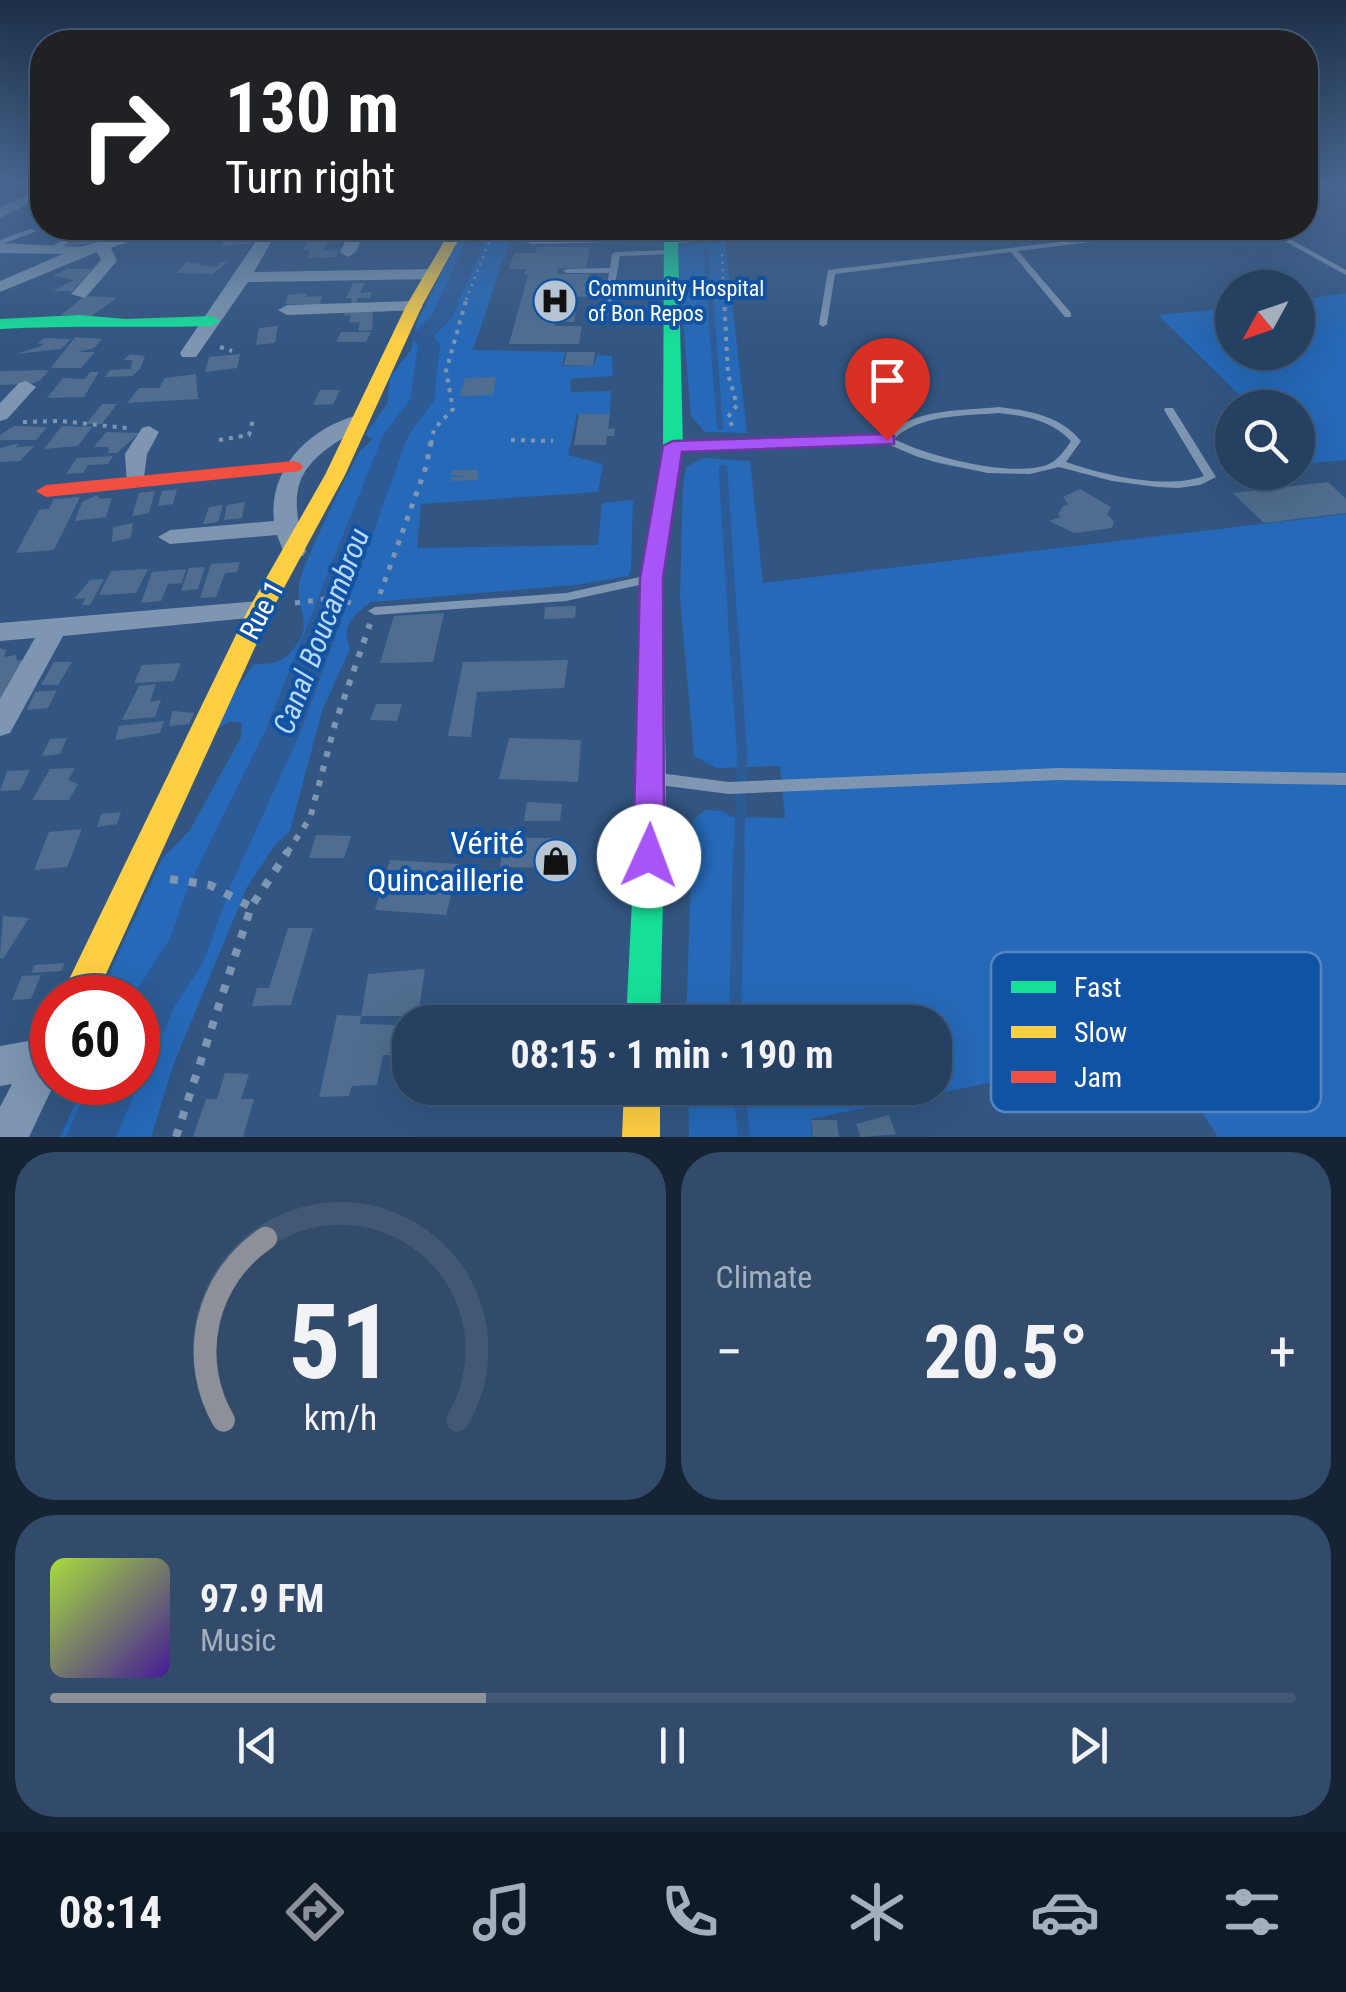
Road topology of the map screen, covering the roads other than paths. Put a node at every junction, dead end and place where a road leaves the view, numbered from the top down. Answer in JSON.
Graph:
{"nodes":[{"id":1,"x":67,"y":240,"type":"edge"},
{"id":2,"x":120,"y":240,"type":"edge"},
{"id":3,"x":265,"y":240,"type":"edge"},
{"id":4,"x":355,"y":240,"type":"edge"},
{"id":5,"x":451,"y":240,"type":"edge"},
{"id":6,"x":526,"y":240,"type":"edge"},
{"id":7,"x":592,"y":240,"type":"edge"},
{"id":8,"x":667,"y":240,"type":"edge"},
{"id":9,"x":671,"y":240,"type":"edge"},
{"id":10,"x":1093,"y":240,"type":"edge"},
{"id":11,"x":1287,"y":240,"type":"edge"},
{"id":12,"x":0,"y":245,"type":"edge"},
{"id":13,"x":94,"y":248,"type":"junction"},
{"id":14,"x":50,"y":250,"type":"junction"},
{"id":15,"x":1013,"y":250,"type":"junction"},
{"id":16,"x":348,"y":252,"type":"dead end"},
{"id":17,"x":614,"y":270,"type":"junction"},
{"id":18,"x":567,"y":271,"type":"dead end"},
{"id":19,"x":1346,"y":272,"type":"edge"},
{"id":20,"x":432,"y":274,"type":"junction"},
{"id":21,"x":243,"y":277,"type":"junction"},
{"id":22,"x":0,"y":288,"type":"edge"},
{"id":23,"x":79,"y":294,"type":"dead end"},
{"id":24,"x":414,"y":306,"type":"junction"},
{"id":25,"x":286,"y":310,"type":"dead end"},
{"id":26,"x":606,"y":313,"type":"dead end"},
{"id":27,"x":1068,"y":315,"type":"dead end"},
{"id":28,"x":212,"y":322,"type":"junction"},
{"id":29,"x":0,"y":324,"type":"edge"},
{"id":30,"x":822,"y":324,"type":"dead end"},
{"id":31,"x":190,"y":353,"type":"dead end"},
{"id":32,"x":26,"y":387,"type":"dead end"},
{"id":33,"x":1169,"y":410,"type":"dead end"},
{"id":34,"x":10,"y":419,"type":"edge"},
{"id":35,"x":358,"y":421,"type":"junction"},
{"id":36,"x":149,"y":432,"type":"road end"},
{"id":37,"x":887,"y":440,"type":"junction"},
{"id":38,"x":673,"y":446,"type":"junction"},
{"id":39,"x":1057,"y":463,"type":"junction"},
{"id":40,"x":292,"y":467,"type":"junction"},
{"id":41,"x":134,"y":480,"type":"junction"},
{"id":42,"x":46,"y":491,"type":"dead end"},
{"id":43,"x":285,"y":527,"type":"junction"},
{"id":44,"x":170,"y":537,"type":"dead end"},
{"id":45,"x":294,"y":551,"type":"junction"},
{"id":46,"x":651,"y":578,"type":"junction"},
{"id":47,"x":260,"y":610,"type":"junction"},
{"id":48,"x":375,"y":610,"type":"road end"},
{"id":49,"x":55,"y":626,"type":"junction"},
{"id":50,"x":0,"y":632,"type":"edge"},
{"id":51,"x":0,"y":725,"type":"edge"},
{"id":52,"x":652,"y":778,"type":"junction"},
{"id":53,"x":1346,"y":779,"type":"edge"},
{"id":54,"x":88,"y":975,"type":"edge"},
{"id":55,"x":645,"y":1005,"type":"edge"},
{"id":56,"x":30,"y":1058,"type":"edge"},
{"id":57,"x":0,"y":1066,"type":"edge"},
{"id":58,"x":30,"y":1092,"type":"edge"},
{"id":59,"x":641,"y":1105,"type":"edge"},
{"id":60,"x":7,"y":1137,"type":"edge"},
{"id":61,"x":640,"y":1137,"type":"edge"}],
"edges":[{"from":1,"to":14,"type":"lane"},
{"from":2,"to":13,"type":"street"},
{"from":3,"to":21,"type":"street"},
{"from":4,"to":16,"type":"street"},
{"from":5,"to":20,"type":"street","name":"Rue 1"},
{"from":6,"to":7,"type":"lane"},
{"from":8,"to":17,"type":"lane"},
{"from":9,"to":38,"type":"street"},
{"from":10,"to":15,"type":"lane"},
{"from":11,"to":19,"type":"lane"},
{"from":12,"to":14,"type":"street"},
{"from":13,"to":14,"type":"street"},
{"from":13,"to":22,"type":"street"},
{"from":13,"to":23,"type":"street"},
{"from":15,"to":27,"type":"lane"},
{"from":15,"to":30,"type":"lane"},
{"from":17,"to":18,"type":"lane"},
{"from":17,"to":26,"type":"lane"},
{"from":20,"to":21,"type":"street"},
{"from":20,"to":24,"type":"street","name":"Rue 1"},
{"from":21,"to":28,"type":"street"},
{"from":24,"to":25,"type":"street"},
{"from":24,"to":35,"type":"street","name":"Rue 1"},
{"from":28,"to":29,"type":"street"},
{"from":28,"to":31,"type":"street"},
{"from":32,"to":34,"type":"street"},
{"from":33,"to":39,"type":"lane"},
{"from":35,"to":40,"type":"street"},
{"from":35,"to":45,"type":"street","name":"Rue 1"},
{"from":36,"to":41,"type":"street"},
{"from":37,"to":38,"type":"lane"},
{"from":37,"to":39,"type":"lane"},
{"from":37,"to":39,"type":"lane"},
{"from":38,"to":46,"type":"street"},
{"from":40,"to":41,"type":"street"},
{"from":40,"to":43,"type":"street"},
{"from":41,"to":42,"type":"street"},
{"from":43,"to":44,"type":"street"},
{"from":43,"to":45,"type":"street"},
{"from":45,"to":47,"type":"street","name":"Rue 1"},
{"from":46,"to":48,"type":"lane"},
{"from":46,"to":52,"type":"street"},
{"from":47,"to":49,"type":"street"},
{"from":47,"to":54,"type":"street","name":"Rue 1"},
{"from":49,"to":50,"type":"street"},
{"from":49,"to":51,"type":"street"},
{"from":52,"to":53,"type":"lane"},
{"from":52,"to":55,"type":"street"},
{"from":56,"to":57,"type":"street"},
{"from":58,"to":60,"type":"street"},
{"from":59,"to":61,"type":"street"}]}
